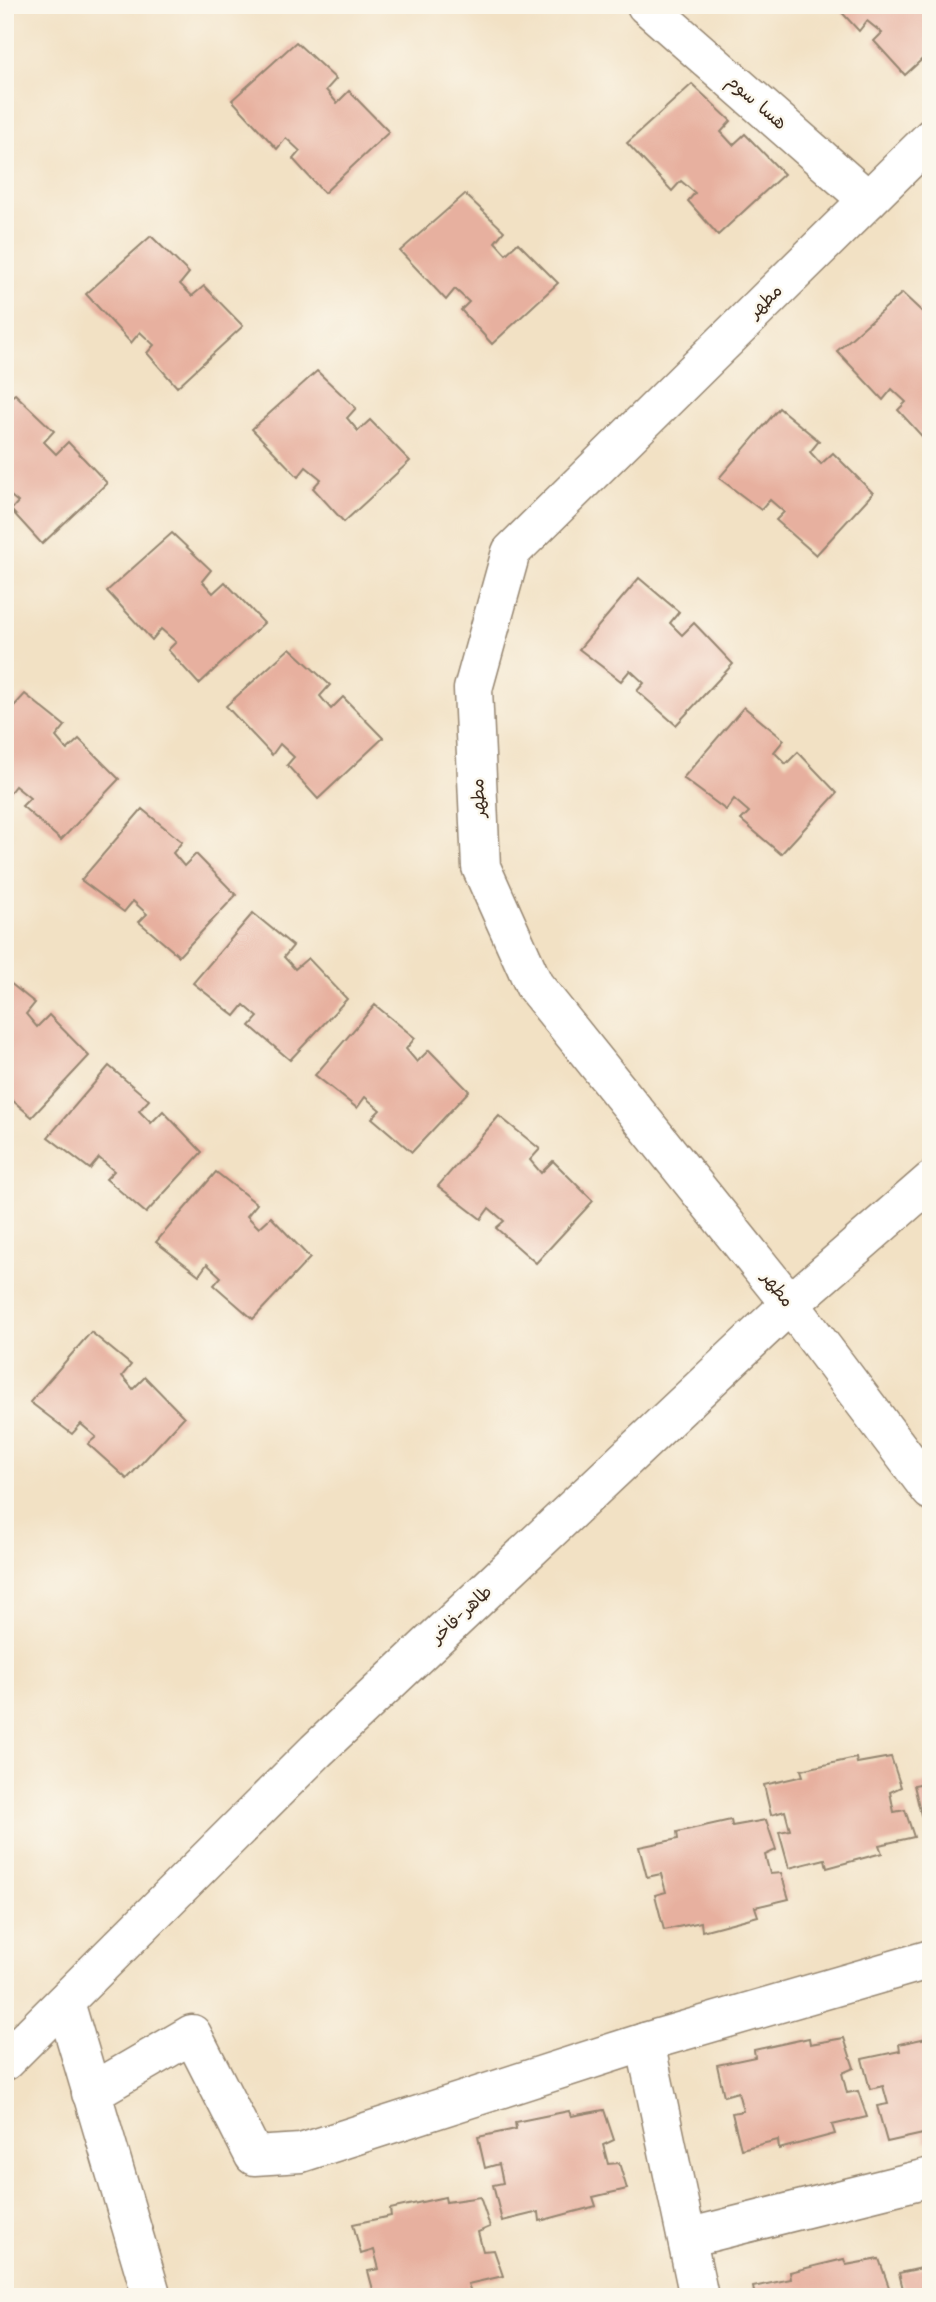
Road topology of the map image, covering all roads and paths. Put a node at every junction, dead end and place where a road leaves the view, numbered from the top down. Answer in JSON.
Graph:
{"nodes":[{"id":1,"x":646,"y":5,"type":"edge"},
{"id":2,"x":931,"y":138,"type":"edge"},
{"id":3,"x":868,"y":200,"type":"junction"},
{"id":4,"x":931,"y":1181,"type":"edge"},
{"id":5,"x":790,"y":1304,"type":"junction"},
{"id":6,"x":931,"y":1491,"type":"edge"},
{"id":7,"x":931,"y":1959,"type":"edge"},
{"id":8,"x":65,"y":2003,"type":"junction"},
{"id":9,"x":645,"y":2042,"type":"junction"},
{"id":10,"x":5,"y":2062,"type":"edge"},
{"id":11,"x":92,"y":2093,"type":"junction"},
{"id":12,"x":931,"y":2177,"type":"edge"},
{"id":13,"x":687,"y":2238,"type":"junction"},
{"id":14,"x":152,"y":2297,"type":"edge"},
{"id":15,"x":699,"y":2297,"type":"edge"}],
"edges":[{"from":1,"to":3,"type":"street","name":"هسا سوم"},
{"from":2,"to":3,"type":"street","name":"مطهر"},
{"from":3,"to":5,"type":"street","name":"مطهر"},
{"from":4,"to":5,"type":"street","name":"طاهر-فاخر"},
{"from":5,"to":6,"type":"street","name":"مطهر"},
{"from":5,"to":8,"type":"street","name":"طاهر-فاخر"},
{"from":7,"to":9,"type":"street"},
{"from":8,"to":10,"type":"street","name":"طاهر-فاخر"},
{"from":8,"to":11,"type":"street"},
{"from":9,"to":11,"type":"street"},
{"from":9,"to":13,"type":"street"},
{"from":11,"to":14,"type":"street"},
{"from":12,"to":13,"type":"street"},
{"from":13,"to":15,"type":"street"}]}
